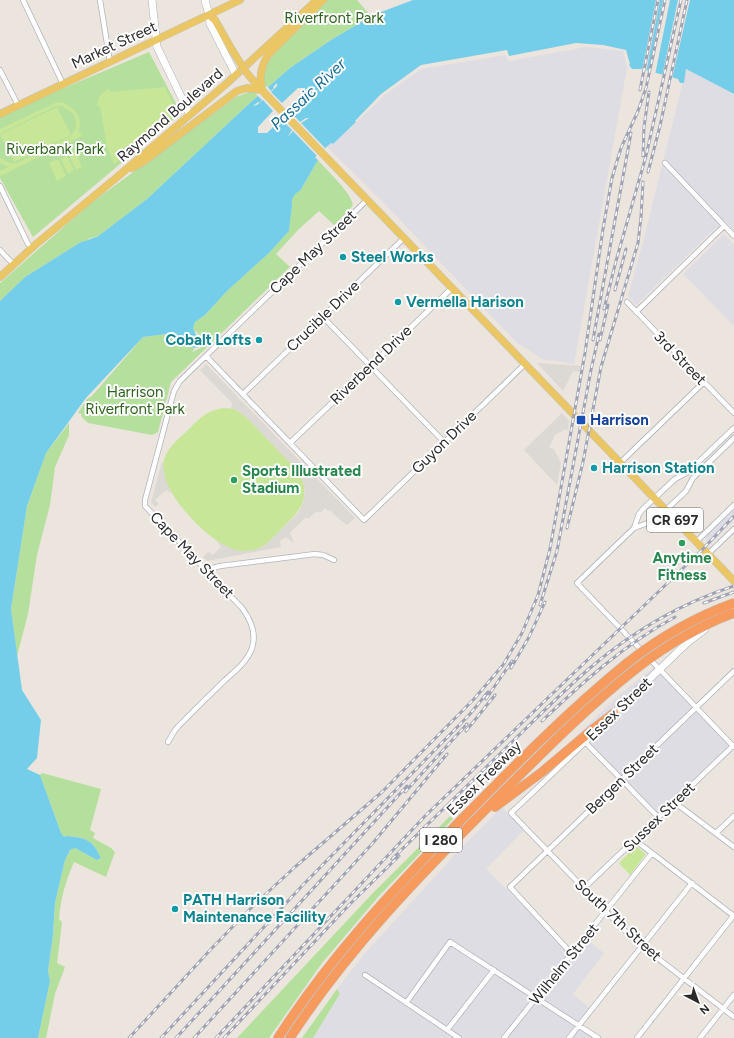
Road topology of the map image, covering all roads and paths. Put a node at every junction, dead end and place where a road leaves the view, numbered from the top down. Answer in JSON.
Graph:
{"nodes":[{"id":1,"x":23,"y":0,"type":"edge"},
{"id":2,"x":100,"y":0,"type":"edge"},
{"id":3,"x":152,"y":0,"type":"edge"},
{"id":4,"x":205,"y":0,"type":"edge"},
{"id":5,"x":240,"y":0,"type":"edge"},
{"id":6,"x":317,"y":0,"type":"edge"},
{"id":7,"x":323,"y":0,"type":"edge"},
{"id":8,"x":209,"y":14,"type":"junction"},
{"id":9,"x":156,"y":40,"type":"junction"},
{"id":10,"x":110,"y":62,"type":"junction"},
{"id":11,"x":0,"y":70,"type":"edge"},
{"id":12,"x":236,"y":75,"type":"junction"},
{"id":13,"x":63,"y":84,"type":"junction"},
{"id":14,"x":258,"y":86,"type":"junction"},
{"id":15,"x":18,"y":106,"type":"junction"},
{"id":16,"x":0,"y":114,"type":"edge"},
{"id":17,"x":190,"y":115,"type":"junction"},
{"id":18,"x":664,"y":163,"type":"dead end"},
{"id":19,"x":120,"y":175,"type":"junction"},
{"id":20,"x":0,"y":186,"type":"edge"},
{"id":21,"x":367,"y":200,"type":"junction"},
{"id":22,"x":724,"y":226,"type":"junction"},
{"id":23,"x":734,"y":236,"type":"edge"},
{"id":24,"x":404,"y":238,"type":"junction"},
{"id":25,"x":32,"y":248,"type":"junction"},
{"id":26,"x":0,"y":250,"type":"edge"},
{"id":27,"x":14,"y":264,"type":"junction"},
{"id":28,"x":0,"y":277,"type":"edge"},
{"id":29,"x":452,"y":288,"type":"junction"},
{"id":30,"x":627,"y":302,"type":"dead end"},
{"id":31,"x":636,"y":312,"type":"junction"},
{"id":32,"x":323,"y":317,"type":"junction"},
{"id":33,"x":206,"y":356,"type":"junction"},
{"id":34,"x":525,"y":364,"type":"junction"},
{"id":35,"x":370,"y":367,"type":"junction"},
{"id":36,"x":704,"y":382,"type":"junction"},
{"id":37,"x":243,"y":394,"type":"junction"},
{"id":38,"x":734,"y":414,"type":"edge"},
{"id":39,"x":734,"y":428,"type":"edge"},
{"id":40,"x":734,"y":438,"type":"edge"},
{"id":41,"x":444,"y":442,"type":"junction"},
{"id":42,"x":290,"y":443,"type":"junction"},
{"id":43,"x":620,"y":461,"type":"junction"},
{"id":44,"x":655,"y":498,"type":"junction"},
{"id":45,"x":734,"y":505,"type":"edge"},
{"id":46,"x":666,"y":510,"type":"junction"},
{"id":47,"x":634,"y":528,"type":"junction"},
{"id":48,"x":734,"y":529,"type":"edge"},
{"id":49,"x":696,"y":542,"type":"junction"},
{"id":50,"x":708,"y":554,"type":"junction"},
{"id":51,"x":334,"y":560,"type":"dead end"},
{"id":52,"x":206,"y":570,"type":"junction"},
{"id":53,"x":733,"y":578,"type":"edge"},
{"id":54,"x":734,"y":599,"type":"edge"},
{"id":55,"x":734,"y":603,"type":"edge"},
{"id":56,"x":734,"y":613,"type":"edge"},
{"id":57,"x":702,"y":616,"type":"junction"},
{"id":58,"x":660,"y":670,"type":"junction"},
{"id":59,"x":734,"y":671,"type":"edge"},
{"id":60,"x":696,"y":708,"type":"junction"},
{"id":61,"x":614,"y":713,"type":"junction"},
{"id":62,"x":168,"y":742,"type":"dead end"},
{"id":63,"x":585,"y":742,"type":"junction"},
{"id":64,"x":734,"y":746,"type":"edge"},
{"id":65,"x":622,"y":780,"type":"junction"},
{"id":66,"x":674,"y":802,"type":"junction"},
{"id":67,"x":511,"y":813,"type":"joint"},
{"id":68,"x":481,"y":814,"type":"junction"},
{"id":69,"x":734,"y":816,"type":"edge"},
{"id":70,"x":658,"y":817,"type":"junction"},
{"id":71,"x":716,"y":833,"type":"junction"},
{"id":72,"x":635,"y":840,"type":"junction"},
{"id":73,"x":734,"y":847,"type":"edge"},
{"id":74,"x":547,"y":851,"type":"junction"},
{"id":75,"x":652,"y":853,"type":"junction"},
{"id":76,"x":692,"y":883,"type":"junction"},
{"id":77,"x":583,"y":889,"type":"junction"},
{"id":78,"x":605,"y":912,"type":"junction"},
{"id":79,"x":734,"y":916,"type":"edge"},
{"id":80,"x":642,"y":946,"type":"junction"},
{"id":81,"x":572,"y":954,"type":"junction"},
{"id":82,"x":494,"y":970,"type":"junction"},
{"id":83,"x":365,"y":976,"type":"dead end"},
{"id":84,"x":683,"y":979,"type":"junction"},
{"id":85,"x":734,"y":995,"type":"edge"},
{"id":86,"x":536,"y":998,"type":"junction"},
{"id":87,"x":406,"y":1003,"type":"junction"},
{"id":88,"x":723,"y":1009,"type":"junction"},
{"id":89,"x":734,"y":1017,"type":"edge"},
{"id":90,"x":579,"y":1025,"type":"junction"},
{"id":91,"x":447,"y":1030,"type":"junction"},
{"id":92,"x":278,"y":1038,"type":"edge"},
{"id":93,"x":290,"y":1038,"type":"edge"},
{"id":94,"x":459,"y":1038,"type":"edge"},
{"id":95,"x":504,"y":1038,"type":"edge"},
{"id":96,"x":569,"y":1038,"type":"edge"},
{"id":97,"x":598,"y":1038,"type":"edge"},
{"id":98,"x":637,"y":1038,"type":"edge"},
{"id":99,"x":700,"y":1038,"type":"edge"}],
"edges":[{"from":1,"to":13,"type":"street"},
{"from":2,"to":10,"type":"street"},
{"from":3,"to":9,"type":"street"},
{"from":4,"to":8,"type":"street"},
{"from":5,"to":8,"type":"main road","name":"Market Street"},
{"from":6,"to":12,"type":"main road","name":"Raymond Boulevard"},
{"from":7,"to":14,"type":"main road"},
{"from":8,"to":9,"type":"main road","name":"Market Street"},
{"from":8,"to":12,"type":"street"},
{"from":8,"to":14,"type":"main road","bridge":true},
{"from":9,"to":10,"type":"main road","name":"Market Street"},
{"from":9,"to":17,"type":"street"},
{"from":10,"to":13,"type":"main road","name":"Market Street"},
{"from":11,"to":15,"type":"street"},
{"from":12,"to":17,"type":"main road","name":"Raymond Boulevard"},
{"from":13,"to":15,"type":"main road","name":"Market Street"},
{"from":14,"to":19,"type":"main road"},
{"from":14,"to":21,"type":"main road","number":"CR 697"},
{"from":15,"to":16,"type":"main road","name":"Market Street"},
{"from":17,"to":19,"type":"main road","name":"Raymond Boulevard"},
{"from":18,"to":22,"type":"street"},
{"from":19,"to":25,"type":"main road","name":"Raymond Boulevard"},
{"from":20,"to":25,"type":"street"},
{"from":21,"to":24,"type":"main road","number":"CR 697"},
{"from":21,"to":33,"type":"street","name":"Cape May Street"},
{"from":22,"to":23,"type":"street"},
{"from":22,"to":31,"type":"street"},
{"from":24,"to":29,"type":"main road","number":"CR 697"},
{"from":24,"to":32,"type":"street","name":"Crucible Drive"},
{"from":25,"to":27,"type":"main road","name":"Raymond Boulevard"},
{"from":26,"to":27,"type":"street"},
{"from":27,"to":28,"type":"main road","name":"Raymond Boulevard"},
{"from":29,"to":34,"type":"main road","number":"CR 697"},
{"from":29,"to":35,"type":"street","name":"Riverbend Drive"},
{"from":30,"to":31,"type":"street","name":"3rd Street"},
{"from":31,"to":36,"type":"street","name":"3rd Street"},
{"from":32,"to":35,"type":"street"},
{"from":32,"to":37,"type":"street","name":"Crucible Drive"},
{"from":33,"to":37,"type":"street"},
{"from":33,"to":52,"type":"street","name":"Cape May Street"},
{"from":34,"to":41,"type":"street","name":"Guyon Drive"},
{"from":34,"to":43,"type":"main road","number":"CR 697"},
{"from":35,"to":41,"type":"street"},
{"from":35,"to":42,"type":"street","name":"Riverbend Drive"},
{"from":36,"to":38,"type":"street","name":"3rd Street"},
{"from":36,"to":43,"type":"street"},
{"from":37,"to":42,"type":"street"},
{"from":39,"to":44,"type":"street"},
{"from":40,"to":46,"type":"street"},
{"from":41,"to":42,"type":"street","name":"Guyon Drive"},
{"from":43,"to":44,"type":"main road","number":"CR 697"},
{"from":44,"to":46,"type":"main road","number":"CR 697"},
{"from":44,"to":47,"type":"street"},
{"from":45,"to":49,"type":"street"},
{"from":46,"to":47,"type":"street"},
{"from":46,"to":49,"type":"main road","number":"CR 697"},
{"from":47,"to":58,"type":"street"},
{"from":48,"to":50,"type":"street"},
{"from":49,"to":50,"type":"main road","number":"CR 697"},
{"from":50,"to":53,"type":"main road","number":"CR 697"},
{"from":51,"to":52,"type":"street"},
{"from":52,"to":62,"type":"street","name":"Cape May Street"},
{"from":54,"to":57,"type":"highway","bridge":true},
{"from":55,"to":57,"type":"highway","name":"Essex Freeway","number":"I 280","bridge":true},
{"from":56,"to":58,"type":"street","name":"Essex Street"},
{"from":56,"to":68,"type":"highway","name":"Essex Freeway","number":"I 280","bridge":true},
{"from":57,"to":92,"type":"highway","name":"Essex Freeway","number":"I 280","bridge":true},
{"from":58,"to":60,"type":"street"},
{"from":58,"to":61,"type":"street","name":"Essex Street"},
{"from":59,"to":60,"type":"street","name":"Bergen Street"},
{"from":60,"to":64,"type":"street"},
{"from":60,"to":65,"type":"street","name":"Bergen Street"},
{"from":61,"to":63,"type":"street","name":"Essex Street"},
{"from":61,"to":68,"type":"highway"},
{"from":63,"to":65,"type":"street"},
{"from":63,"to":67,"type":"street","name":"Essex Street"},
{"from":64,"to":66,"type":"street","name":"Sussex Street"},
{"from":65,"to":70,"type":"street"},
{"from":65,"to":74,"type":"street","name":"Bergen Street"},
{"from":66,"to":70,"type":"street","name":"Sussex Street"},
{"from":66,"to":71,"type":"street"},
{"from":67,"to":74,"type":"street","name":"South 7th Street"},
{"from":68,"to":93,"type":"highway","name":"Essex Freeway","number":"I 280"},
{"from":69,"to":71,"type":"street"},
{"from":70,"to":72,"type":"street","name":"Sussex Street"},
{"from":71,"to":73,"type":"street"},
{"from":72,"to":75,"type":"street"},
{"from":72,"to":77,"type":"street","name":"Sussex Street"},
{"from":74,"to":77,"type":"street","name":"South 7th Street"},
{"from":74,"to":81,"type":"street","name":"Bergen Street"},
{"from":75,"to":76,"type":"street"},
{"from":75,"to":78,"type":"street","name":"Wilhelm Street"},
{"from":76,"to":79,"type":"street"},
{"from":76,"to":80,"type":"street"},
{"from":77,"to":78,"type":"street","name":"South 7th Street"},
{"from":78,"to":80,"type":"street","name":"South 7th Street"},
{"from":78,"to":81,"type":"street","name":"Wilhelm Street"},
{"from":79,"to":84,"type":"street"},
{"from":80,"to":84,"type":"street","name":"South 7th Street"},
{"from":80,"to":90,"type":"street"},
{"from":81,"to":86,"type":"street","name":"Wilhelm Street"},
{"from":82,"to":86,"type":"street"},
{"from":82,"to":87,"type":"street"},
{"from":82,"to":91,"type":"street"},
{"from":83,"to":87,"type":"street"},
{"from":84,"to":88,"type":"street","name":"South 7th Street"},
{"from":84,"to":98,"type":"street"},
{"from":85,"to":88,"type":"street"},
{"from":86,"to":90,"type":"street"},
{"from":86,"to":95,"type":"street","name":"Wilhelm Street"},
{"from":87,"to":91,"type":"street"},
{"from":88,"to":89,"type":"street","name":"South 7th Street"},
{"from":88,"to":99,"type":"street"},
{"from":90,"to":96,"type":"street"},
{"from":90,"to":97,"type":"street"},
{"from":91,"to":94,"type":"street"}]}
